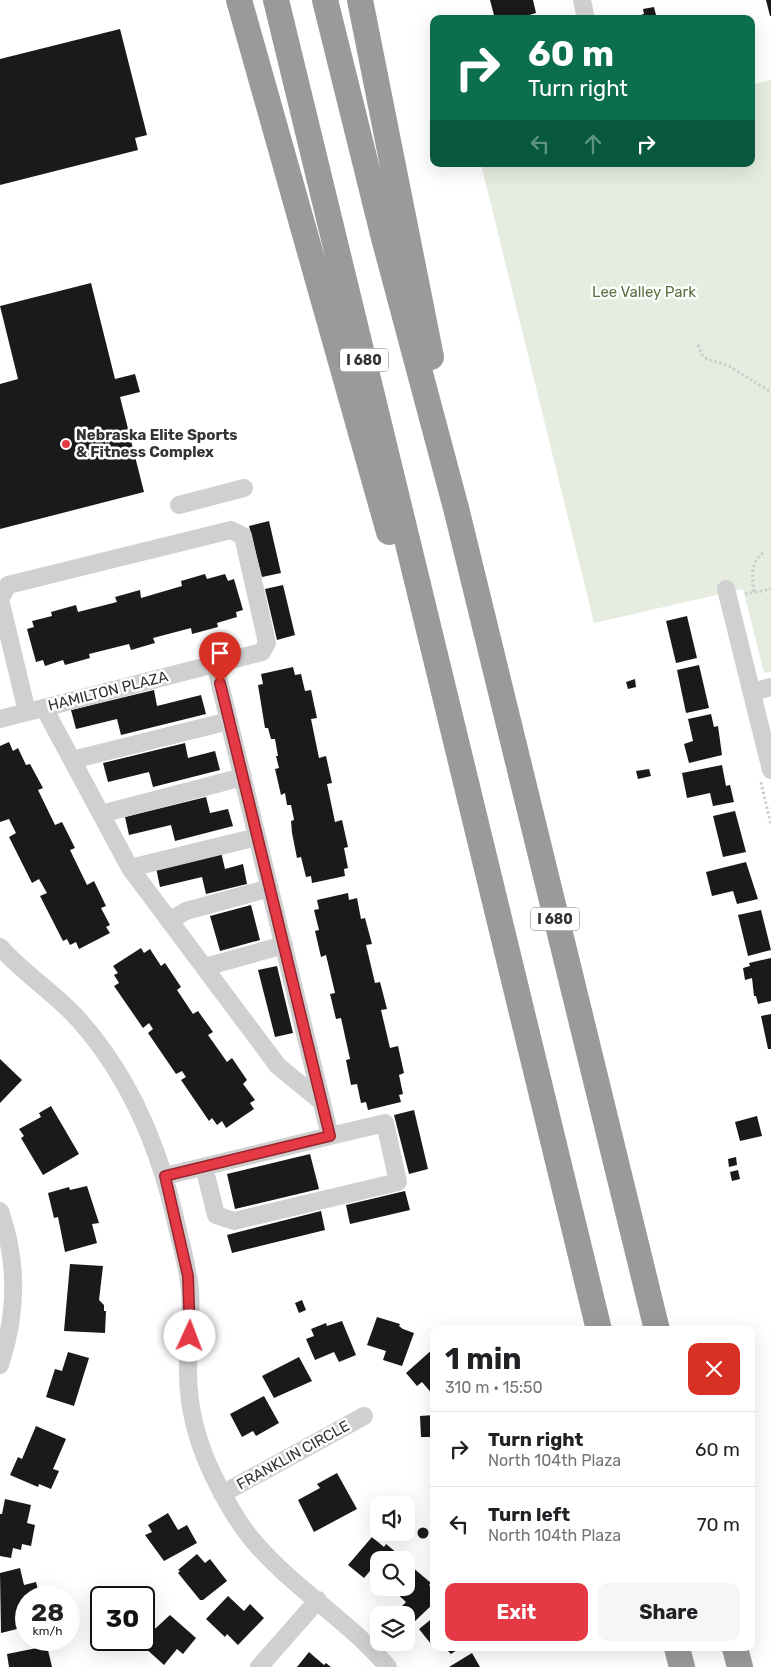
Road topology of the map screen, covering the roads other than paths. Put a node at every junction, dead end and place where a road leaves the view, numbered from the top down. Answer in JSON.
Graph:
{"nodes":[{"id":1,"x":239,"y":0,"type":"edge"},
{"id":2,"x":276,"y":0,"type":"edge"},
{"id":3,"x":325,"y":0,"type":"edge"},
{"id":4,"x":360,"y":0,"type":"edge"},
{"id":5,"x":582,"y":0,"type":"edge"},
{"id":6,"x":585,"y":15,"type":"edge"},
{"id":7,"x":244,"y":488,"type":"dead end"},
{"id":8,"x":179,"y":505,"type":"dead end"},
{"id":9,"x":456,"y":508,"type":"junction"},
{"id":10,"x":726,"y":589,"type":"dead end"},
{"id":11,"x":215,"y":664,"type":"junction"},
{"id":12,"x":771,"y":687,"type":"edge"},
{"id":13,"x":752,"y":692,"type":"junction"},
{"id":14,"x":36,"y":710,"type":"junction"},
{"id":15,"x":0,"y":718,"type":"edge"},
{"id":16,"x":229,"y":721,"type":"junction"},
{"id":17,"x":448,"y":721,"type":"junction"},
{"id":18,"x":72,"y":760,"type":"junction"},
{"id":19,"x":771,"y":770,"type":"edge"},
{"id":20,"x":243,"y":777,"type":"junction"},
{"id":21,"x":101,"y":814,"type":"junction"},
{"id":22,"x":257,"y":837,"type":"junction"},
{"id":23,"x":130,"y":868,"type":"junction"},
{"id":24,"x":270,"y":888,"type":"junction"},
{"id":25,"x":169,"y":921,"type":"junction"},
{"id":26,"x":284,"y":945,"type":"junction"},
{"id":27,"x":0,"y":947,"type":"edge"},
{"id":28,"x":205,"y":967,"type":"junction"},
{"id":29,"x":322,"y":1102,"type":"junction"},
{"id":30,"x":330,"y":1136,"type":"junction"},
{"id":31,"x":204,"y":1167,"type":"junction"},
{"id":32,"x":165,"y":1176,"type":"junction"},
{"id":33,"x":0,"y":1211,"type":"edge"},
{"id":34,"x":7,"y":1298,"type":"edge"},
{"id":35,"x":598,"y":1326,"type":"edge"},
{"id":36,"x":656,"y":1326,"type":"edge"},
{"id":37,"x":0,"y":1365,"type":"edge"},
{"id":38,"x":364,"y":1416,"type":"dead end"},
{"id":39,"x":222,"y":1494,"type":"junction"},
{"id":40,"x":318,"y":1600,"type":"junction"},
{"id":41,"x":678,"y":1651,"type":"edge"},
{"id":42,"x":736,"y":1651,"type":"edge"},
{"id":43,"x":259,"y":1667,"type":"edge"},
{"id":44,"x":388,"y":1667,"type":"edge"},
{"id":45,"x":682,"y":1667,"type":"edge"},
{"id":46,"x":740,"y":1667,"type":"edge"}],
"edges":[{"from":1,"to":17,"type":"highway"},
{"from":2,"to":17,"type":"highway","number":"I 680"},
{"from":3,"to":9,"type":"highway","number":"I 680"},
{"from":4,"to":9,"type":"highway"},
{"from":5,"to":6,"type":"street"},
{"from":7,"to":8,"type":"street"},
{"from":9,"to":36,"type":"highway","number":"I 680"},
{"from":10,"to":13,"type":"street"},
{"from":11,"to":14,"type":"street","name":"HAMILTON PLAZA"},
{"from":11,"to":14,"type":"street","name":"HAMILTON PLAZA"},
{"from":11,"to":16,"type":"street"},
{"from":12,"to":13,"type":"street"},
{"from":13,"to":19,"type":"street"},
{"from":14,"to":15,"type":"street","name":"HAMILTON PLAZA"},
{"from":14,"to":18,"type":"street"},
{"from":16,"to":18,"type":"street"},
{"from":16,"to":20,"type":"street"},
{"from":17,"to":35,"type":"highway","number":"I 680"},
{"from":18,"to":21,"type":"street"},
{"from":20,"to":21,"type":"street"},
{"from":20,"to":22,"type":"street"},
{"from":21,"to":23,"type":"street"},
{"from":22,"to":23,"type":"street"},
{"from":22,"to":24,"type":"street"},
{"from":23,"to":25,"type":"street"},
{"from":24,"to":25,"type":"street"},
{"from":24,"to":26,"type":"street"},
{"from":25,"to":28,"type":"street"},
{"from":26,"to":28,"type":"street"},
{"from":26,"to":29,"type":"street"},
{"from":27,"to":32,"type":"street"},
{"from":28,"to":29,"type":"street"},
{"from":29,"to":30,"type":"street"},
{"from":30,"to":31,"type":"street"},
{"from":30,"to":31,"type":"street"},
{"from":31,"to":32,"type":"street"},
{"from":32,"to":39,"type":"street"},
{"from":33,"to":34,"type":"street"},
{"from":34,"to":37,"type":"street"},
{"from":38,"to":39,"type":"street","name":"FRANKLIN CIRCLE"},
{"from":39,"to":40,"type":"street"},
{"from":40,"to":43,"type":"street"},
{"from":40,"to":44,"type":"street"},
{"from":41,"to":45,"type":"highway"},
{"from":42,"to":46,"type":"highway"}]}
